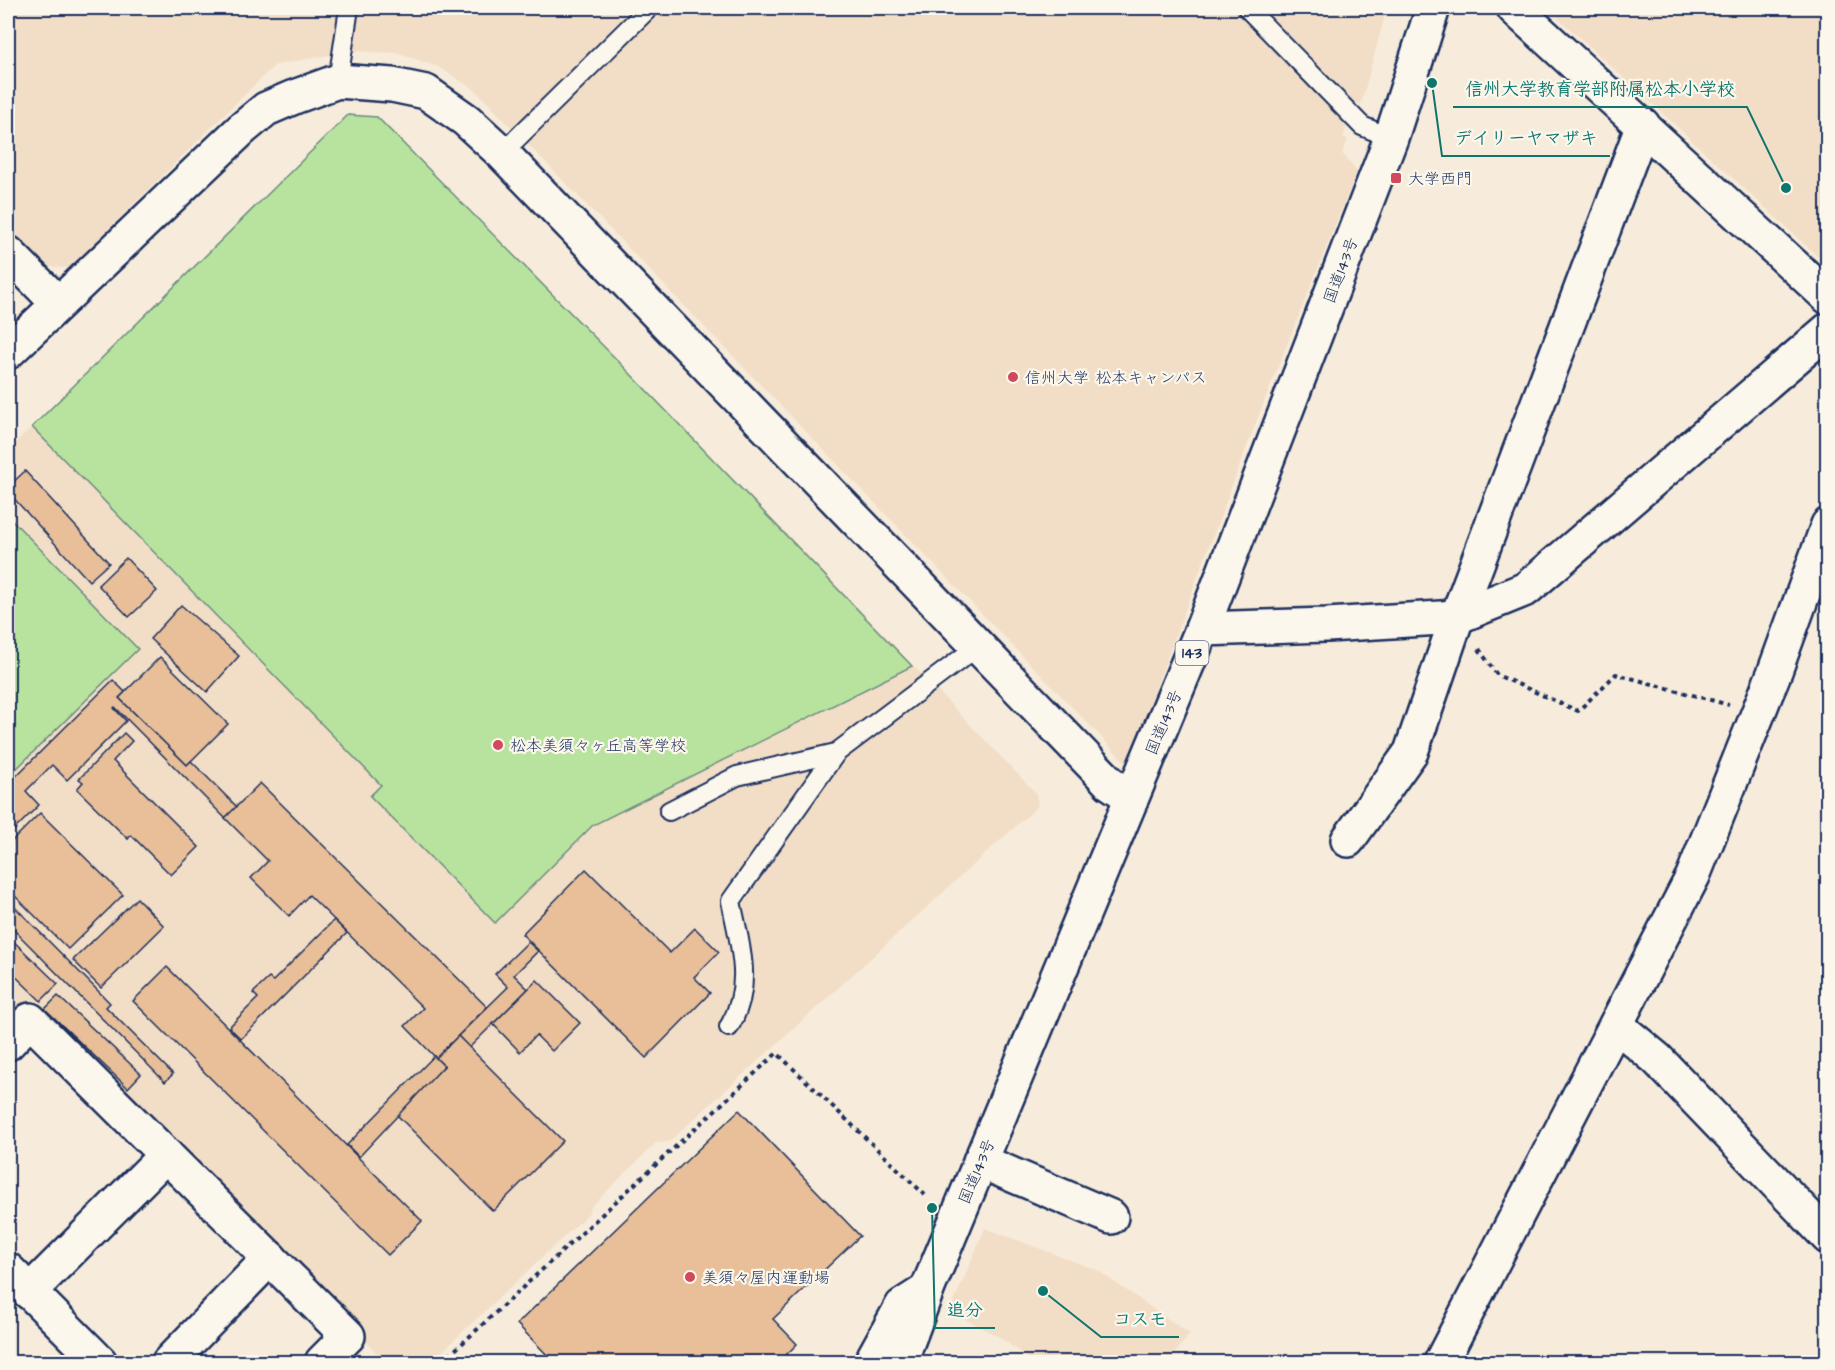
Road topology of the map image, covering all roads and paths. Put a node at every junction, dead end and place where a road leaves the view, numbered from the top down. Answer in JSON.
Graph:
{"nodes":[{"id":1,"x":349,"y":8,"type":"edge"},
{"id":2,"x":649,"y":8,"type":"edge"},
{"id":3,"x":1247,"y":8,"type":"edge"},
{"id":4,"x":1433,"y":8,"type":"edge"},
{"id":5,"x":1514,"y":8,"type":"edge"},
{"id":6,"x":338,"y":81,"type":"junction"},
{"id":7,"x":1643,"y":125,"type":"junction"},
{"id":8,"x":1391,"y":138,"type":"junction"},
{"id":9,"x":502,"y":153,"type":"junction"},
{"id":10,"x":8,"y":253,"type":"edge"},
{"id":11,"x":1827,"y":297,"type":"edge"},
{"id":12,"x":58,"y":303,"type":"junction"},
{"id":13,"x":1827,"y":330,"type":"edge"},
{"id":14,"x":8,"y":352,"type":"edge"},
{"id":15,"x":1827,"y":525,"type":"edge"},
{"id":16,"x":1457,"y":617,"type":"junction"},
{"id":17,"x":1202,"y":629,"type":"junction"},
{"id":18,"x":978,"y":646,"type":"junction"},
{"id":19,"x":1759,"y":713,"type":"junction"},
{"id":20,"x":836,"y":753,"type":"junction"},
{"id":21,"x":1131,"y":797,"type":"junction"},
{"id":22,"x":669,"y":811,"type":"dead end"},
{"id":23,"x":1348,"y":840,"type":"dead end"},
{"id":24,"x":1616,"y":1025,"type":"junction"},
{"id":25,"x":729,"y":1027,"type":"dead end"},
{"id":26,"x":8,"y":1043,"type":"edge"},
{"id":27,"x":166,"y":1155,"type":"junction"},
{"id":28,"x":981,"y":1161,"type":"junction"},
{"id":29,"x":925,"y":1195,"type":"dead end"},
{"id":30,"x":1112,"y":1217,"type":"dead end"},
{"id":31,"x":1825,"y":1229,"type":"edge"},
{"id":32,"x":270,"y":1258,"type":"junction"},
{"id":33,"x":18,"y":1281,"type":"edge"},
{"id":34,"x":927,"y":1290,"type":"junction"},
{"id":35,"x":100,"y":1362,"type":"edge"},
{"id":36,"x":169,"y":1362,"type":"edge"},
{"id":37,"x":322,"y":1362,"type":"edge"},
{"id":38,"x":442,"y":1362,"type":"edge"},
{"id":39,"x":871,"y":1362,"type":"edge"},
{"id":40,"x":900,"y":1362,"type":"edge"},
{"id":41,"x":1441,"y":1362,"type":"edge"}],
"edges":[{"from":1,"to":6,"type":"lane"},
{"from":2,"to":9,"type":"lane"},
{"from":3,"to":8,"type":"lane"},
{"from":4,"to":8,"type":"main road","name":"国道143号","number":"143"},
{"from":5,"to":7,"type":"main road"},
{"from":6,"to":9,"type":"main road"},
{"from":6,"to":12,"type":"main road"},
{"from":7,"to":11,"type":"main road"},
{"from":7,"to":16,"type":"main road"},
{"from":8,"to":17,"type":"main road","name":"国道143号","number":"143"},
{"from":9,"to":18,"type":"main road"},
{"from":10,"to":12,"type":"main road"},
{"from":12,"to":14,"type":"main road"},
{"from":13,"to":16,"type":"main road"},
{"from":15,"to":19,"type":"main road"},
{"from":16,"to":17,"type":"main road"},
{"from":16,"to":19,"type":"path"},
{"from":16,"to":23,"type":"main road"},
{"from":17,"to":21,"type":"main road","name":"国道143号","number":"143"},
{"from":18,"to":20,"type":"lane"},
{"from":18,"to":21,"type":"main road"},
{"from":19,"to":24,"type":"main road"},
{"from":20,"to":22,"type":"lane"},
{"from":20,"to":25,"type":"lane"},
{"from":21,"to":28,"type":"main road","name":"国道143号","number":"143"},
{"from":24,"to":31,"type":"main road"},
{"from":24,"to":41,"type":"main road"},
{"from":26,"to":27,"type":"main road"},
{"from":27,"to":32,"type":"main road"},
{"from":27,"to":33,"type":"main road"},
{"from":28,"to":30,"type":"main road"},
{"from":28,"to":34,"type":"main road","name":"国道143号","number":"143"},
{"from":29,"to":38,"type":"path"},
{"from":32,"to":36,"type":"main road"},
{"from":32,"to":37,"type":"main road"},
{"from":33,"to":35,"type":"main road"},
{"from":34,"to":39,"type":"main road"},
{"from":34,"to":40,"type":"main road","name":"国道143号","number":"143"}]}
